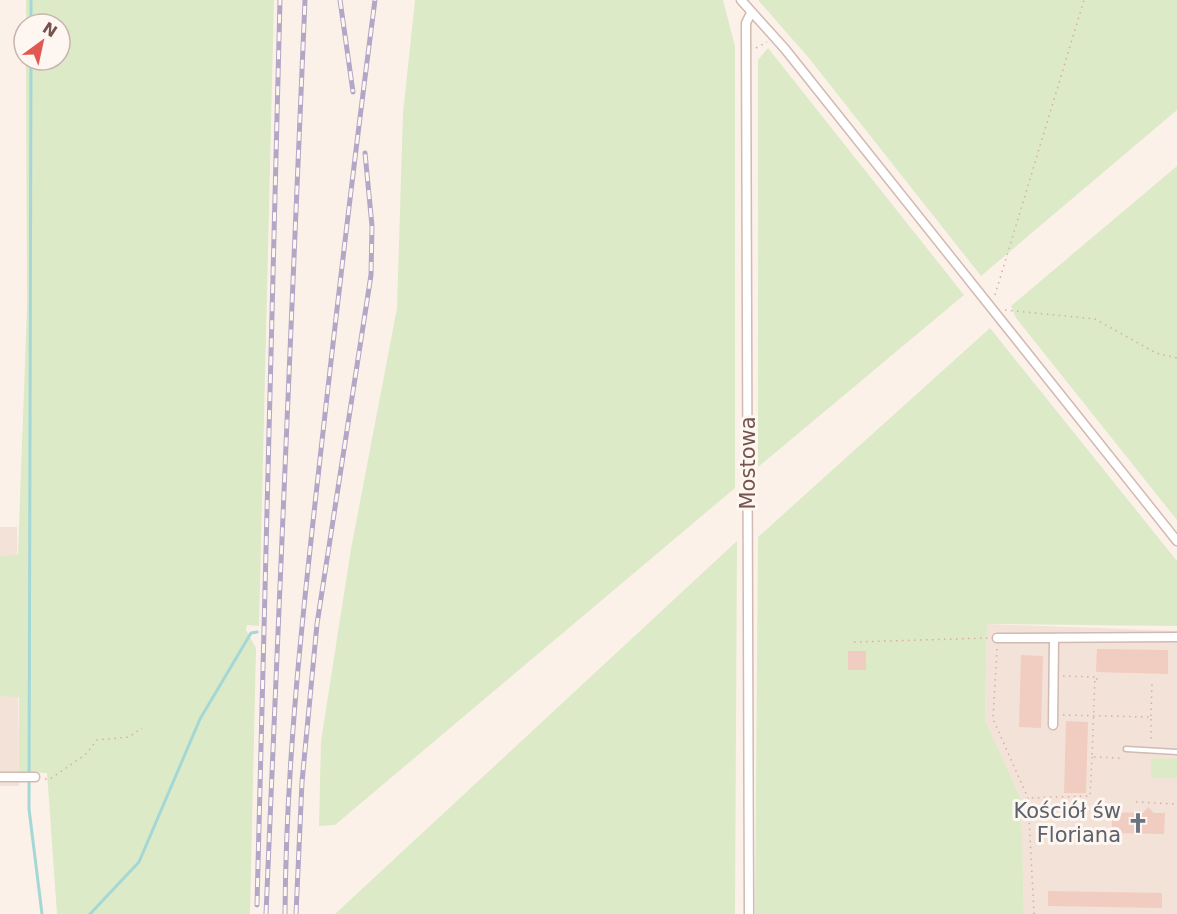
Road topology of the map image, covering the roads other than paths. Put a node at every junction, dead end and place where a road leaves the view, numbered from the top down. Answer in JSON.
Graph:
{"nodes":[{"id":1,"x":741,"y":0,"type":"edge"},
{"id":2,"x":751,"y":13,"type":"junction"},
{"id":3,"x":1177,"y":541,"type":"edge"},
{"id":4,"x":1177,"y":637,"type":"edge"},
{"id":5,"x":997,"y":638,"type":"road end"},
{"id":6,"x":1054,"y":638,"type":"junction"},
{"id":7,"x":1053,"y":725,"type":"dead end"},
{"id":8,"x":1126,"y":749,"type":"road end"},
{"id":9,"x":1177,"y":752,"type":"edge"},
{"id":10,"x":0,"y":777,"type":"edge"},
{"id":11,"x":30,"y":777,"type":"road end"},
{"id":12,"x":749,"y":914,"type":"edge"}],
"edges":[{"from":1,"to":2,"type":"street"},
{"from":2,"to":3,"type":"street"},
{"from":2,"to":12,"type":"street","name":"Mostowa"},
{"from":4,"to":6,"type":"street"},
{"from":5,"to":6,"type":"street"},
{"from":6,"to":7,"type":"street"},
{"from":8,"to":9,"type":"lane"},
{"from":10,"to":11,"type":"street"}]}
